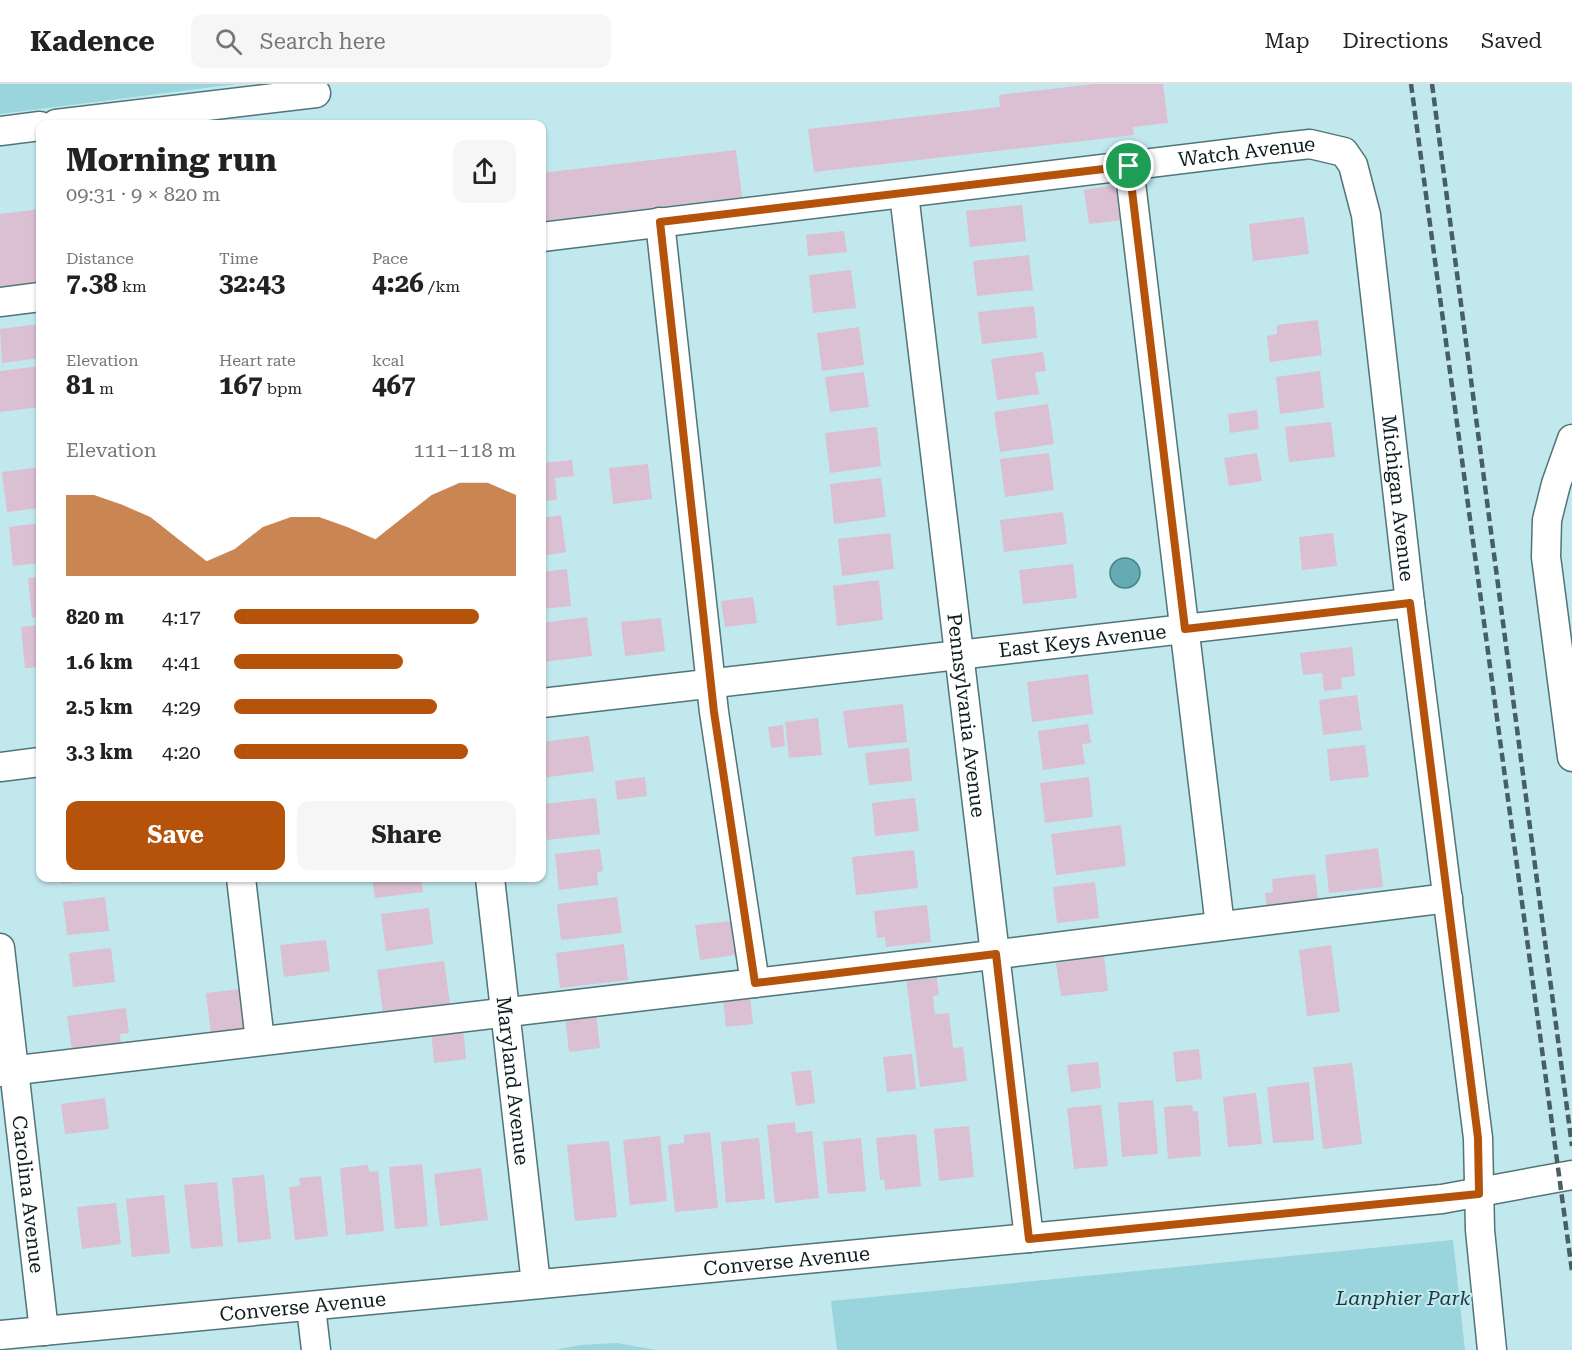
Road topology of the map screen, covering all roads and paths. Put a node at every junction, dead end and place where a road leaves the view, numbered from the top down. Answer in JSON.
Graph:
{"nodes":[{"id":1,"x":316,"y":93,"type":"dead end"},
{"id":2,"x":90,"y":120,"type":"edge"},
{"id":3,"x":36,"y":126,"type":"edge"},
{"id":4,"x":0,"y":131,"type":"edge"},
{"id":5,"x":1344,"y":152,"type":"joint"},
{"id":6,"x":1129,"y":166,"type":"junction"},
{"id":7,"x":904,"y":194,"type":"junction"},
{"id":8,"x":660,"y":222,"type":"junction"},
{"id":9,"x":546,"y":236,"type":"edge"},
{"id":10,"x":36,"y":298,"type":"edge"},
{"id":11,"x":0,"y":302,"type":"edge"},
{"id":12,"x":1572,"y":440,"type":"edge"},
{"id":13,"x":1564,"y":483,"type":"edge"},
{"id":14,"x":1410,"y":603,"type":"junction"},
{"id":15,"x":1185,"y":629,"type":"junction"},
{"id":16,"x":959,"y":655,"type":"junction"},
{"id":17,"x":712,"y":683,"type":"junction"},
{"id":18,"x":546,"y":703,"type":"edge"},
{"id":19,"x":1569,"y":707,"type":"edge"},
{"id":20,"x":1572,"y":757,"type":"edge"},
{"id":21,"x":36,"y":762,"type":"edge"},
{"id":22,"x":0,"y":767,"type":"edge"},
{"id":23,"x":241,"y":882,"type":"edge"},
{"id":24,"x":490,"y":882,"type":"edge"},
{"id":25,"x":1448,"y":898,"type":"junction"},
{"id":26,"x":1220,"y":926,"type":"junction"},
{"id":27,"x":0,"y":948,"type":"edge"},
{"id":28,"x":996,"y":954,"type":"junction"},
{"id":29,"x":755,"y":983,"type":"junction"},
{"id":30,"x":506,"y":1014,"type":"junction"},
{"id":31,"x":260,"y":1041,"type":"junction"},
{"id":32,"x":7,"y":1072,"type":"edge"},
{"id":33,"x":1572,"y":1175,"type":"edge"},
{"id":34,"x":1479,"y":1194,"type":"junction"},
{"id":35,"x":1029,"y":1239,"type":"junction"},
{"id":36,"x":536,"y":1284,"type":"junction"},
{"id":37,"x":311,"y":1307,"type":"junction"},
{"id":38,"x":44,"y":1331,"type":"junction"},
{"id":39,"x":0,"y":1335,"type":"edge"},
{"id":40,"x":316,"y":1350,"type":"edge"},
{"id":41,"x":1492,"y":1350,"type":"edge"}],
"edges":[{"from":1,"to":2,"type":"street"},
{"from":3,"to":4,"type":"street"},
{"from":5,"to":6,"type":"street","name":"Watch Avenue"},
{"from":5,"to":14,"type":"street","name":"Michigan Avenue"},
{"from":6,"to":7,"type":"street","name":"Watch Avenue"},
{"from":6,"to":15,"type":"street"},
{"from":7,"to":8,"type":"street","name":"Watch Avenue"},
{"from":7,"to":16,"type":"street","name":"Pennsylvania Avenue"},
{"from":8,"to":9,"type":"street","name":"Watch Avenue"},
{"from":8,"to":17,"type":"street"},
{"from":10,"to":11,"type":"street"},
{"from":12,"to":13,"type":"street"},
{"from":13,"to":19,"type":"street"},
{"from":14,"to":15,"type":"street","name":"East Keys Avenue"},
{"from":14,"to":25,"type":"street","name":"Michigan Avenue"},
{"from":15,"to":16,"type":"street","name":"East Keys Avenue"},
{"from":15,"to":26,"type":"street"},
{"from":16,"to":17,"type":"street","name":"East Keys Avenue"},
{"from":16,"to":28,"type":"street","name":"Pennsylvania Avenue"},
{"from":17,"to":18,"type":"street","name":"East Keys Avenue"},
{"from":17,"to":29,"type":"street"},
{"from":19,"to":20,"type":"street"},
{"from":21,"to":22,"type":"street"},
{"from":23,"to":31,"type":"street"},
{"from":24,"to":30,"type":"street","name":"Maryland Avenue"},
{"from":25,"to":26,"type":"street"},
{"from":25,"to":34,"type":"street","name":"Michigan Avenue"},
{"from":26,"to":28,"type":"street"},
{"from":27,"to":32,"type":"street","name":"Carolina Avenue"},
{"from":28,"to":29,"type":"street"},
{"from":28,"to":35,"type":"street","name":"Pennsylvania Avenue"},
{"from":29,"to":30,"type":"street"},
{"from":30,"to":31,"type":"street"},
{"from":30,"to":36,"type":"street","name":"Maryland Avenue"},
{"from":31,"to":32,"type":"street"},
{"from":32,"to":38,"type":"street","name":"Carolina Avenue"},
{"from":33,"to":34,"type":"street","name":"Converse Avenue"},
{"from":34,"to":35,"type":"street","name":"Converse Avenue"},
{"from":34,"to":41,"type":"street","name":"Michigan Avenue"},
{"from":35,"to":36,"type":"street","name":"Converse Avenue"},
{"from":36,"to":37,"type":"street","name":"Converse Avenue"},
{"from":37,"to":38,"type":"street","name":"Converse Avenue"},
{"from":37,"to":40,"type":"street"},
{"from":38,"to":39,"type":"street","name":"Converse Avenue"}]}
